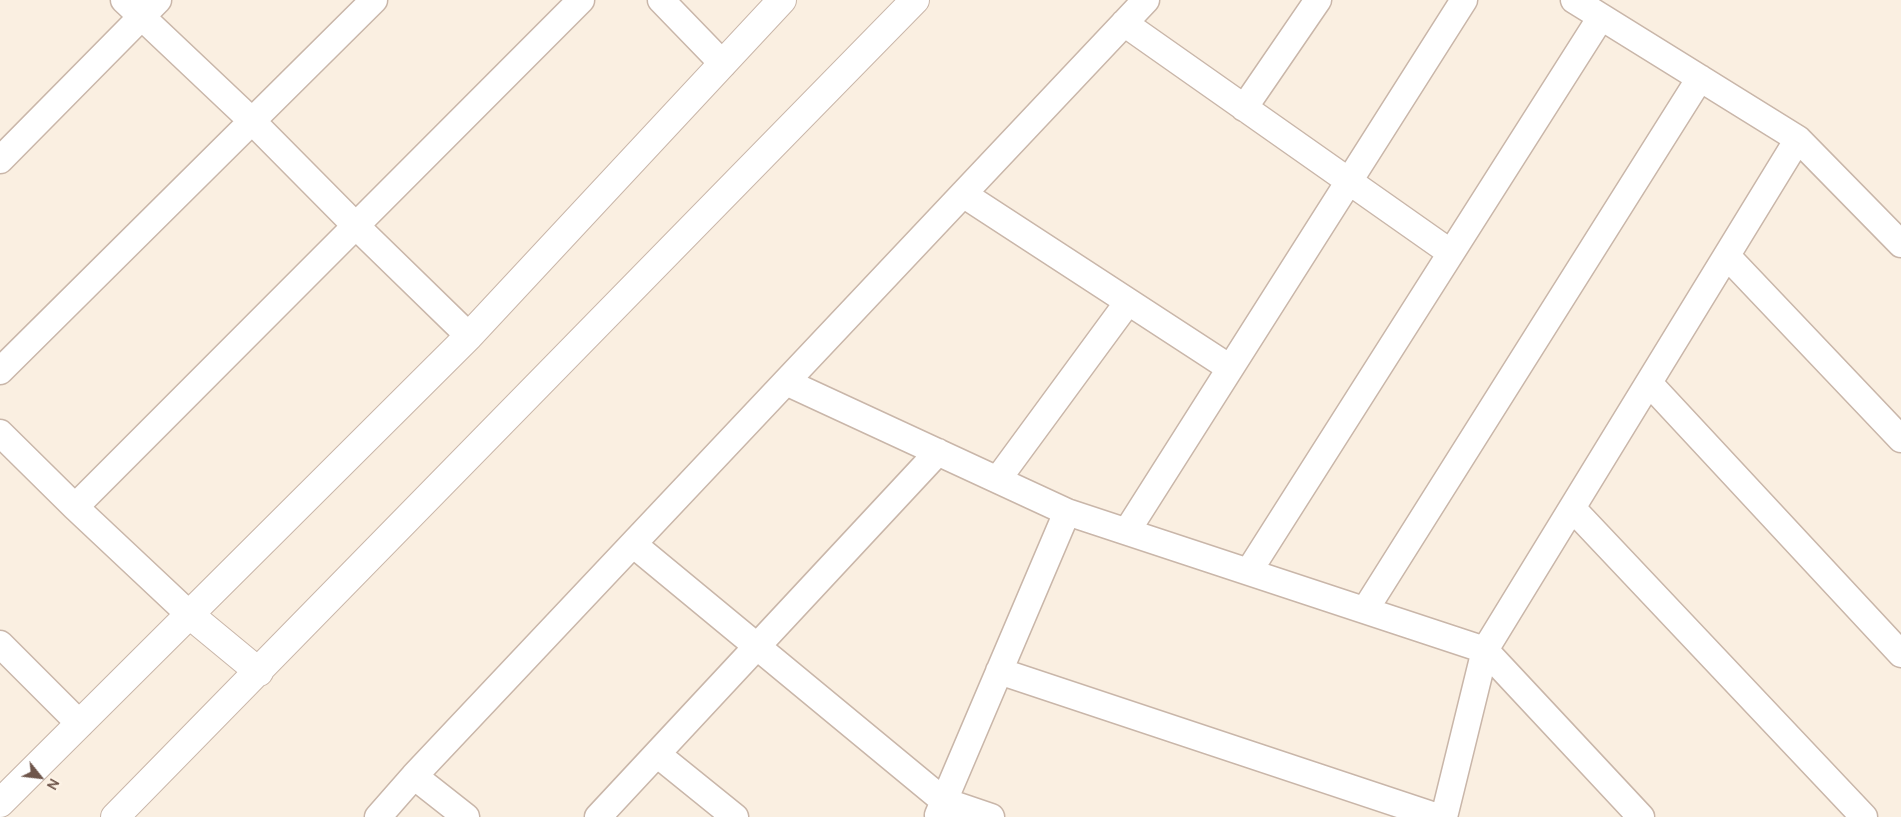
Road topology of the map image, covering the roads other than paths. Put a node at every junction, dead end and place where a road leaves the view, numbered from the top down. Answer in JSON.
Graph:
{"nodes":[{"id":1,"x":374,"y":0,"type":"edge"},
{"id":2,"x":581,"y":0,"type":"edge"},
{"id":3,"x":661,"y":0,"type":"edge"},
{"id":4,"x":782,"y":0,"type":"edge"},
{"id":5,"x":916,"y":0,"type":"edge"},
{"id":6,"x":1146,"y":0,"type":"edge"},
{"id":7,"x":1318,"y":0,"type":"edge"},
{"id":8,"x":1464,"y":0,"type":"edge"},
{"id":9,"x":1574,"y":0,"type":"edge"},
{"id":10,"x":141,"y":6,"type":"edge"},
{"id":11,"x":1601,"y":17,"type":"junction"},
{"id":12,"x":1124,"y":23,"type":"junction"},
{"id":13,"x":723,"y":64,"type":"junction"},
{"id":14,"x":1700,"y":78,"type":"junction"},
{"id":15,"x":1244,"y":108,"type":"junction"},
{"id":16,"x":252,"y":121,"type":"junction"},
{"id":17,"x":1798,"y":139,"type":"junction"},
{"id":18,"x":0,"y":160,"type":"edge"},
{"id":19,"x":1349,"y":181,"type":"junction"},
{"id":20,"x":963,"y":194,"type":"junction"},
{"id":21,"x":355,"y":225,"type":"junction"},
{"id":22,"x":1901,"y":244,"type":"edge"},
{"id":23,"x":1451,"y":253,"type":"junction"},
{"id":24,"x":1727,"y":256,"type":"junction"},
{"id":25,"x":1128,"y":302,"type":"junction"},
{"id":26,"x":469,"y":336,"type":"junction"},
{"id":27,"x":1230,"y":368,"type":"junction"},
{"id":28,"x":0,"y":371,"type":"edge"},
{"id":29,"x":786,"y":382,"type":"junction"},
{"id":30,"x":1649,"y":383,"type":"junction"},
{"id":31,"x":0,"y":433,"type":"edge"},
{"id":32,"x":1901,"y":439,"type":"edge"},
{"id":33,"x":938,"y":452,"type":"junction"},
{"id":34,"x":998,"y":479,"type":"junction"},
{"id":35,"x":75,"y":506,"type":"junction"},
{"id":36,"x":1572,"y":508,"type":"junction"},
{"id":37,"x":1068,"y":512,"type":"junction"},
{"id":38,"x":1127,"y":531,"type":"junction"},
{"id":39,"x":632,"y":544,"type":"junction"},
{"id":40,"x":1249,"y":571,"type":"junction"},
{"id":41,"x":1365,"y":610,"type":"junction"},
{"id":42,"x":190,"y":615,"type":"junction"},
{"id":43,"x":0,"y":644,"type":"edge"},
{"id":44,"x":757,"y":646,"type":"junction"},
{"id":45,"x":1485,"y":650,"type":"junction"},
{"id":46,"x":1901,"y":654,"type":"edge"},
{"id":47,"x":999,"y":671,"type":"junction"},
{"id":48,"x":259,"y":672,"type":"junction"},
{"id":49,"x":80,"y":724,"type":"junction"},
{"id":50,"x":657,"y":754,"type":"junction"},
{"id":51,"x":414,"y":776,"type":"junction"},
{"id":52,"x":0,"y":803,"type":"edge"},
{"id":53,"x":941,"y":809,"type":"edge"},
{"id":54,"x":115,"y":817,"type":"edge"},
{"id":55,"x":378,"y":817,"type":"edge"},
{"id":56,"x":466,"y":817,"type":"edge"},
{"id":57,"x":598,"y":817,"type":"edge"},
{"id":58,"x":735,"y":817,"type":"edge"},
{"id":59,"x":991,"y":817,"type":"edge"},
{"id":60,"x":1438,"y":817,"type":"edge"},
{"id":61,"x":1444,"y":817,"type":"edge"},
{"id":62,"x":1641,"y":817,"type":"edge"},
{"id":63,"x":1864,"y":817,"type":"edge"}],
"edges":[{"from":1,"to":16,"type":"street"},
{"from":2,"to":21,"type":"street"},
{"from":3,"to":13,"type":"street"},
{"from":4,"to":13,"type":"street"},
{"from":5,"to":48,"type":"street"},
{"from":6,"to":12,"type":"street"},
{"from":7,"to":15,"type":"street"},
{"from":8,"to":19,"type":"street"},
{"from":9,"to":11,"type":"street"},
{"from":10,"to":16,"type":"street"},
{"from":10,"to":18,"type":"street"},
{"from":11,"to":14,"type":"street"},
{"from":11,"to":23,"type":"street"},
{"from":12,"to":15,"type":"street"},
{"from":12,"to":20,"type":"street"},
{"from":13,"to":26,"type":"street"},
{"from":14,"to":17,"type":"street"},
{"from":14,"to":41,"type":"street"},
{"from":15,"to":19,"type":"street"},
{"from":16,"to":21,"type":"street"},
{"from":16,"to":28,"type":"street"},
{"from":17,"to":22,"type":"street"},
{"from":17,"to":24,"type":"street"},
{"from":19,"to":23,"type":"street"},
{"from":19,"to":27,"type":"street"},
{"from":20,"to":25,"type":"street"},
{"from":20,"to":29,"type":"street"},
{"from":21,"to":26,"type":"street"},
{"from":21,"to":35,"type":"street"},
{"from":23,"to":40,"type":"street"},
{"from":24,"to":30,"type":"street"},
{"from":24,"to":32,"type":"street"},
{"from":25,"to":27,"type":"street"},
{"from":25,"to":34,"type":"street"},
{"from":26,"to":42,"type":"street"},
{"from":27,"to":38,"type":"street"},
{"from":29,"to":33,"type":"street"},
{"from":29,"to":39,"type":"street"},
{"from":30,"to":36,"type":"street"},
{"from":30,"to":46,"type":"street"},
{"from":31,"to":35,"type":"street"},
{"from":33,"to":34,"type":"street"},
{"from":33,"to":44,"type":"street"},
{"from":34,"to":37,"type":"street"},
{"from":35,"to":42,"type":"street"},
{"from":36,"to":45,"type":"street"},
{"from":36,"to":63,"type":"street"},
{"from":37,"to":38,"type":"street"},
{"from":37,"to":47,"type":"street"},
{"from":38,"to":40,"type":"street"},
{"from":39,"to":44,"type":"street"},
{"from":39,"to":51,"type":"street"},
{"from":40,"to":41,"type":"street"},
{"from":41,"to":45,"type":"street"},
{"from":42,"to":48,"type":"street"},
{"from":42,"to":49,"type":"street"},
{"from":43,"to":49,"type":"street"},
{"from":44,"to":50,"type":"street"},
{"from":44,"to":53,"type":"street"},
{"from":45,"to":61,"type":"street"},
{"from":45,"to":62,"type":"street"},
{"from":47,"to":53,"type":"street"},
{"from":47,"to":60,"type":"street"},
{"from":48,"to":54,"type":"street"},
{"from":49,"to":52,"type":"street"},
{"from":50,"to":57,"type":"street"},
{"from":50,"to":58,"type":"street"},
{"from":51,"to":55,"type":"street"},
{"from":51,"to":56,"type":"street"},
{"from":53,"to":59,"type":"street"}]}
